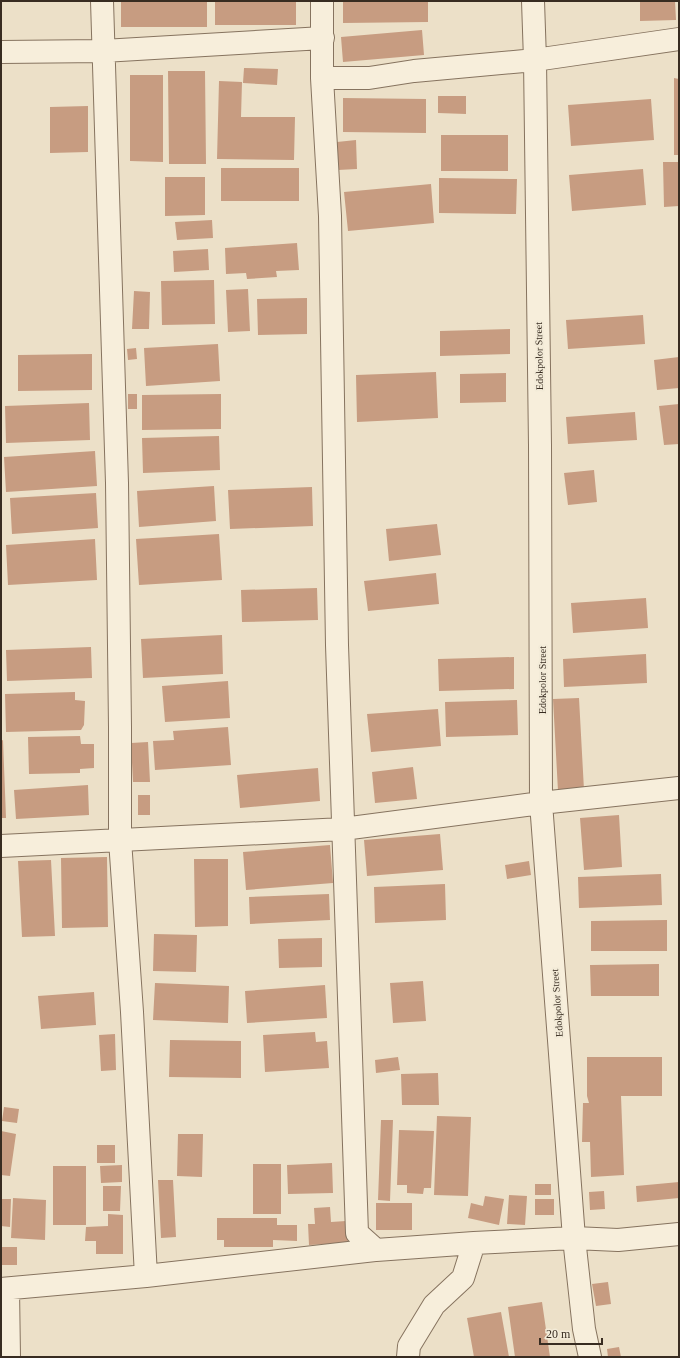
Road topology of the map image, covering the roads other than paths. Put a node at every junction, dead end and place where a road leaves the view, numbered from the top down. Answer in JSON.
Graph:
{"nodes":[{"id":1,"x":102,"y":1,"type":"edge"},
{"id":2,"x":322,"y":1,"type":"edge"},
{"id":3,"x":533,"y":1,"type":"edge"},
{"id":4,"x":322,"y":38,"type":"junction"},
{"id":5,"x":679,"y":38,"type":"edge"},
{"id":6,"x":103,"y":51,"type":"junction"},
{"id":7,"x":1,"y":52,"type":"edge"},
{"id":8,"x":535,"y":60,"type":"junction"},
{"id":9,"x":322,"y":78,"type":"junction"},
{"id":10,"x":679,"y":788,"type":"edge"},
{"id":11,"x":541,"y":802,"type":"junction"},
{"id":12,"x":343,"y":828,"type":"junction"},
{"id":13,"x":120,"y":840,"type":"junction"},
{"id":14,"x":1,"y":846,"type":"edge"},
{"id":15,"x":679,"y":1234,"type":"edge"},
{"id":16,"x":574,"y":1238,"type":"junction"},
{"id":17,"x":474,"y":1242,"type":"junction"},
{"id":18,"x":374,"y":1250,"type":"junction"},
{"id":19,"x":146,"y":1276,"type":"junction"},
{"id":20,"x":5,"y":1289,"type":"edge"},
{"id":21,"x":9,"y":1357,"type":"edge"},
{"id":22,"x":408,"y":1357,"type":"edge"},
{"id":23,"x":590,"y":1357,"type":"edge"}],
"edges":[{"from":1,"to":6,"type":"street"},
{"from":2,"to":4,"type":"street"},
{"from":3,"to":8,"type":"street","name":"Edokpolor Street"},
{"from":4,"to":6,"type":"street"},
{"from":4,"to":9,"type":"street"},
{"from":5,"to":8,"type":"street"},
{"from":6,"to":7,"type":"street"},
{"from":6,"to":13,"type":"street"},
{"from":8,"to":9,"type":"street"},
{"from":8,"to":11,"type":"street","name":"Edokpolor Street"},
{"from":9,"to":12,"type":"street"},
{"from":10,"to":11,"type":"street"},
{"from":11,"to":12,"type":"street"},
{"from":11,"to":16,"type":"street","name":"Edokpolor Street"},
{"from":12,"to":13,"type":"street"},
{"from":12,"to":18,"type":"street"},
{"from":13,"to":14,"type":"street"},
{"from":13,"to":19,"type":"street"},
{"from":15,"to":16,"type":"street"},
{"from":16,"to":17,"type":"street"},
{"from":16,"to":23,"type":"street","name":"Edokpolor Street"},
{"from":17,"to":18,"type":"street"},
{"from":17,"to":22,"type":"street"},
{"from":18,"to":19,"type":"street"},
{"from":19,"to":20,"type":"street"},
{"from":20,"to":21,"type":"street"}]}
